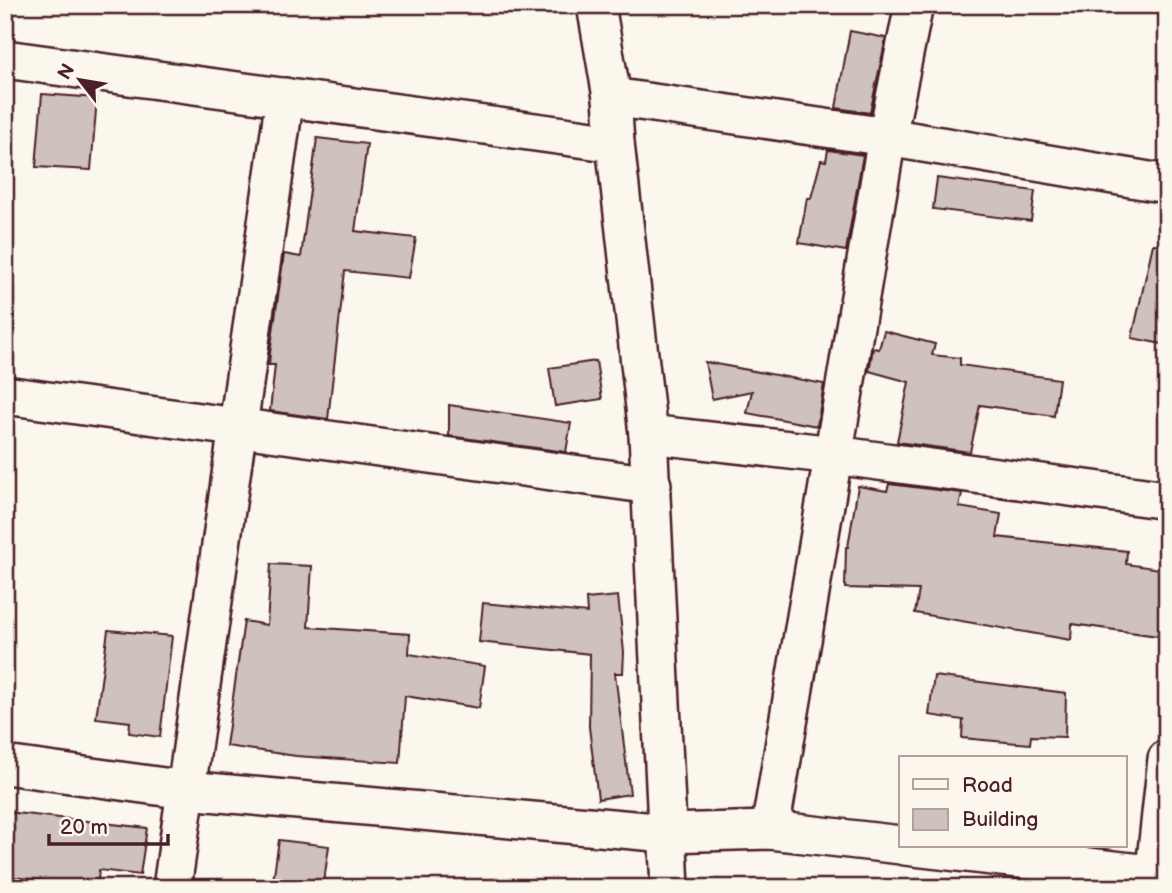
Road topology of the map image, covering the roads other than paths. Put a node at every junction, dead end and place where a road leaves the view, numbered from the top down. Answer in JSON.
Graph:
{"nodes":[{"id":1,"x":596,"y":5,"type":"edge"},
{"id":2,"x":914,"y":5,"type":"edge"},
{"id":3,"x":5,"y":59,"type":"edge"},
{"id":4,"x":285,"y":97,"type":"junction"},
{"id":5,"x":612,"y":97,"type":"junction"},
{"id":6,"x":887,"y":137,"type":"junction"},
{"id":7,"x":615,"y":143,"type":"junction"},
{"id":8,"x":1167,"y":184,"type":"edge"},
{"id":9,"x":5,"y":395,"type":"edge"},
{"id":10,"x":238,"y":427,"type":"junction"},
{"id":11,"x":648,"y":434,"type":"junction"},
{"id":12,"x":835,"y":455,"type":"junction"},
{"id":13,"x":652,"y":485,"type":"junction"},
{"id":14,"x":1167,"y":500,"type":"edge"},
{"id":15,"x":1167,"y":759,"type":"edge"},
{"id":16,"x":5,"y":765,"type":"edge"},
{"id":17,"x":186,"y":790,"type":"junction"},
{"id":18,"x":770,"y":830,"type":"junction"},
{"id":19,"x":667,"y":833,"type":"junction"},
{"id":20,"x":899,"y":846,"type":"edge"},
{"id":21,"x":918,"y":848,"type":"edge"},
{"id":22,"x":1158,"y":879,"type":"edge"},
{"id":23,"x":172,"y":888,"type":"edge"},
{"id":24,"x":670,"y":888,"type":"edge"}],
"edges":[{"from":1,"to":5,"type":"street"},
{"from":2,"to":6,"type":"street"},
{"from":3,"to":4,"type":"street"},
{"from":4,"to":7,"type":"street"},
{"from":4,"to":10,"type":"street"},
{"from":5,"to":6,"type":"street"},
{"from":5,"to":7,"type":"street"},
{"from":6,"to":8,"type":"street"},
{"from":6,"to":12,"type":"street"},
{"from":7,"to":11,"type":"street"},
{"from":9,"to":10,"type":"street"},
{"from":10,"to":13,"type":"street"},
{"from":10,"to":17,"type":"street"},
{"from":11,"to":12,"type":"street"},
{"from":11,"to":13,"type":"street"},
{"from":12,"to":14,"type":"street"},
{"from":12,"to":18,"type":"street"},
{"from":13,"to":19,"type":"street"},
{"from":15,"to":22,"type":"street"},
{"from":16,"to":17,"type":"street"},
{"from":17,"to":19,"type":"street"},
{"from":17,"to":23,"type":"street"},
{"from":18,"to":19,"type":"street"},
{"from":18,"to":20,"type":"street"},
{"from":19,"to":24,"type":"street"},
{"from":21,"to":22,"type":"street"}]}
